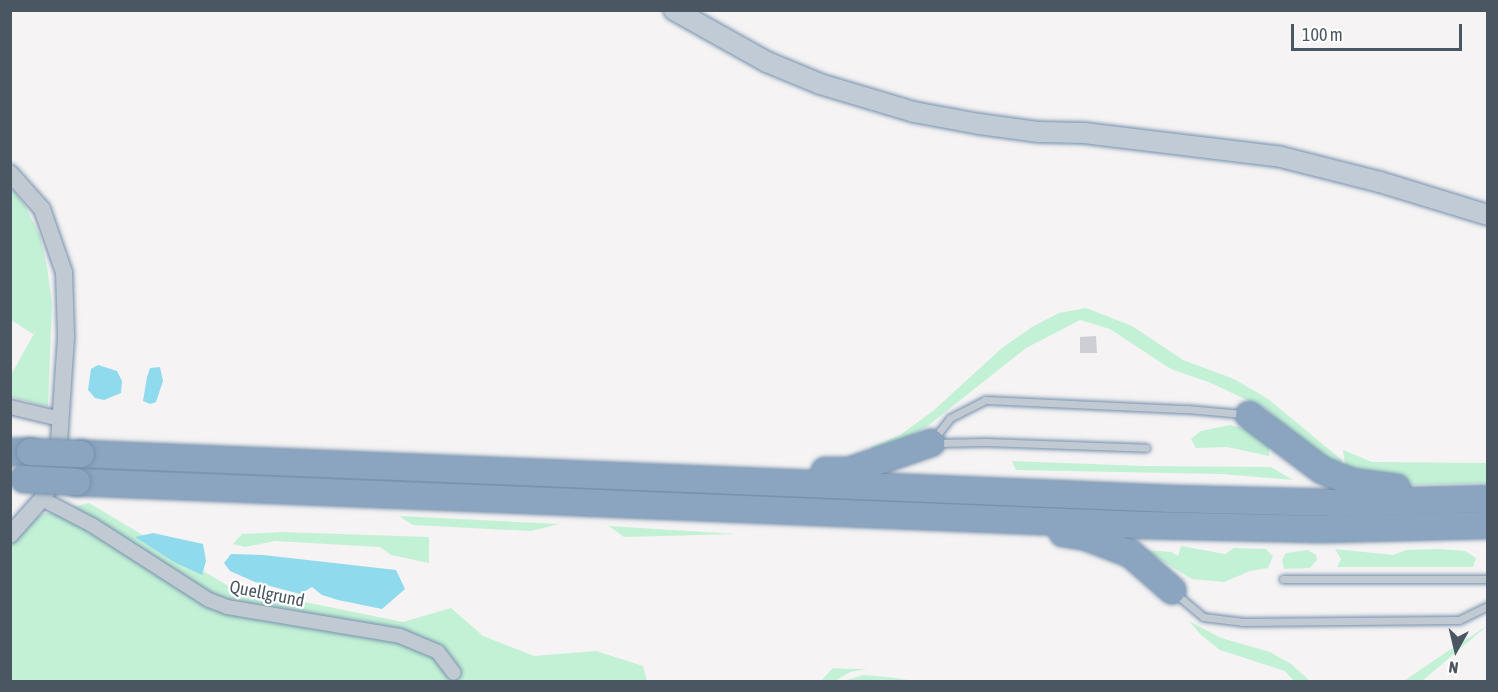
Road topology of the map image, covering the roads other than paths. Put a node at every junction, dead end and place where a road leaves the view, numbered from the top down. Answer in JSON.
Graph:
{"nodes":[{"id":1,"x":674,"y":10,"type":"edge"},
{"id":2,"x":10,"y":173,"type":"edge"},
{"id":3,"x":1488,"y":215,"type":"edge"},
{"id":4,"x":10,"y":407,"type":"edge"},
{"id":5,"x":1248,"y":415,"type":"joint"},
{"id":6,"x":60,"y":419,"type":"junction"},
{"id":7,"x":931,"y":443,"type":"junction"},
{"id":8,"x":1146,"y":448,"type":"dead end"},
{"id":9,"x":20,"y":452,"type":"edge"},
{"id":10,"x":17,"y":478,"type":"edge"},
{"id":11,"x":751,"y":481,"type":"junction"},
{"id":12,"x":42,"y":499,"type":"junction"},
{"id":13,"x":1488,"y":499,"type":"edge"},
{"id":14,"x":1459,"y":501,"type":"junction"},
{"id":15,"x":1001,"y":520,"type":"junction"},
{"id":16,"x":1488,"y":525,"type":"edge"},
{"id":17,"x":10,"y":535,"type":"edge"},
{"id":18,"x":1283,"y":579,"type":"dead end"},
{"id":19,"x":1488,"y":579,"type":"edge"},
{"id":20,"x":1172,"y":590,"type":"joint"},
{"id":21,"x":1488,"y":606,"type":"edge"},
{"id":22,"x":455,"y":677,"type":"edge"}],
"edges":[{"from":1,"to":3,"type":"main road"},
{"from":2,"to":6,"type":"street"},
{"from":4,"to":6,"type":"street"},
{"from":5,"to":7,"type":"lane"},
{"from":5,"to":14,"type":"highway"},
{"from":6,"to":12,"type":"street"},
{"from":7,"to":8,"type":"lane"},
{"from":7,"to":11,"type":"highway"},
{"from":9,"to":11,"type":"highway","bridge":true},
{"from":10,"to":15,"type":"highway","bridge":true},
{"from":11,"to":14,"type":"highway"},
{"from":12,"to":17,"type":"street"},
{"from":12,"to":22,"type":"street","name":"Quellgrund"},
{"from":13,"to":14,"type":"highway"},
{"from":15,"to":16,"type":"highway"},
{"from":15,"to":20,"type":"highway"},
{"from":18,"to":19,"type":"lane"},
{"from":20,"to":21,"type":"lane"}]}
